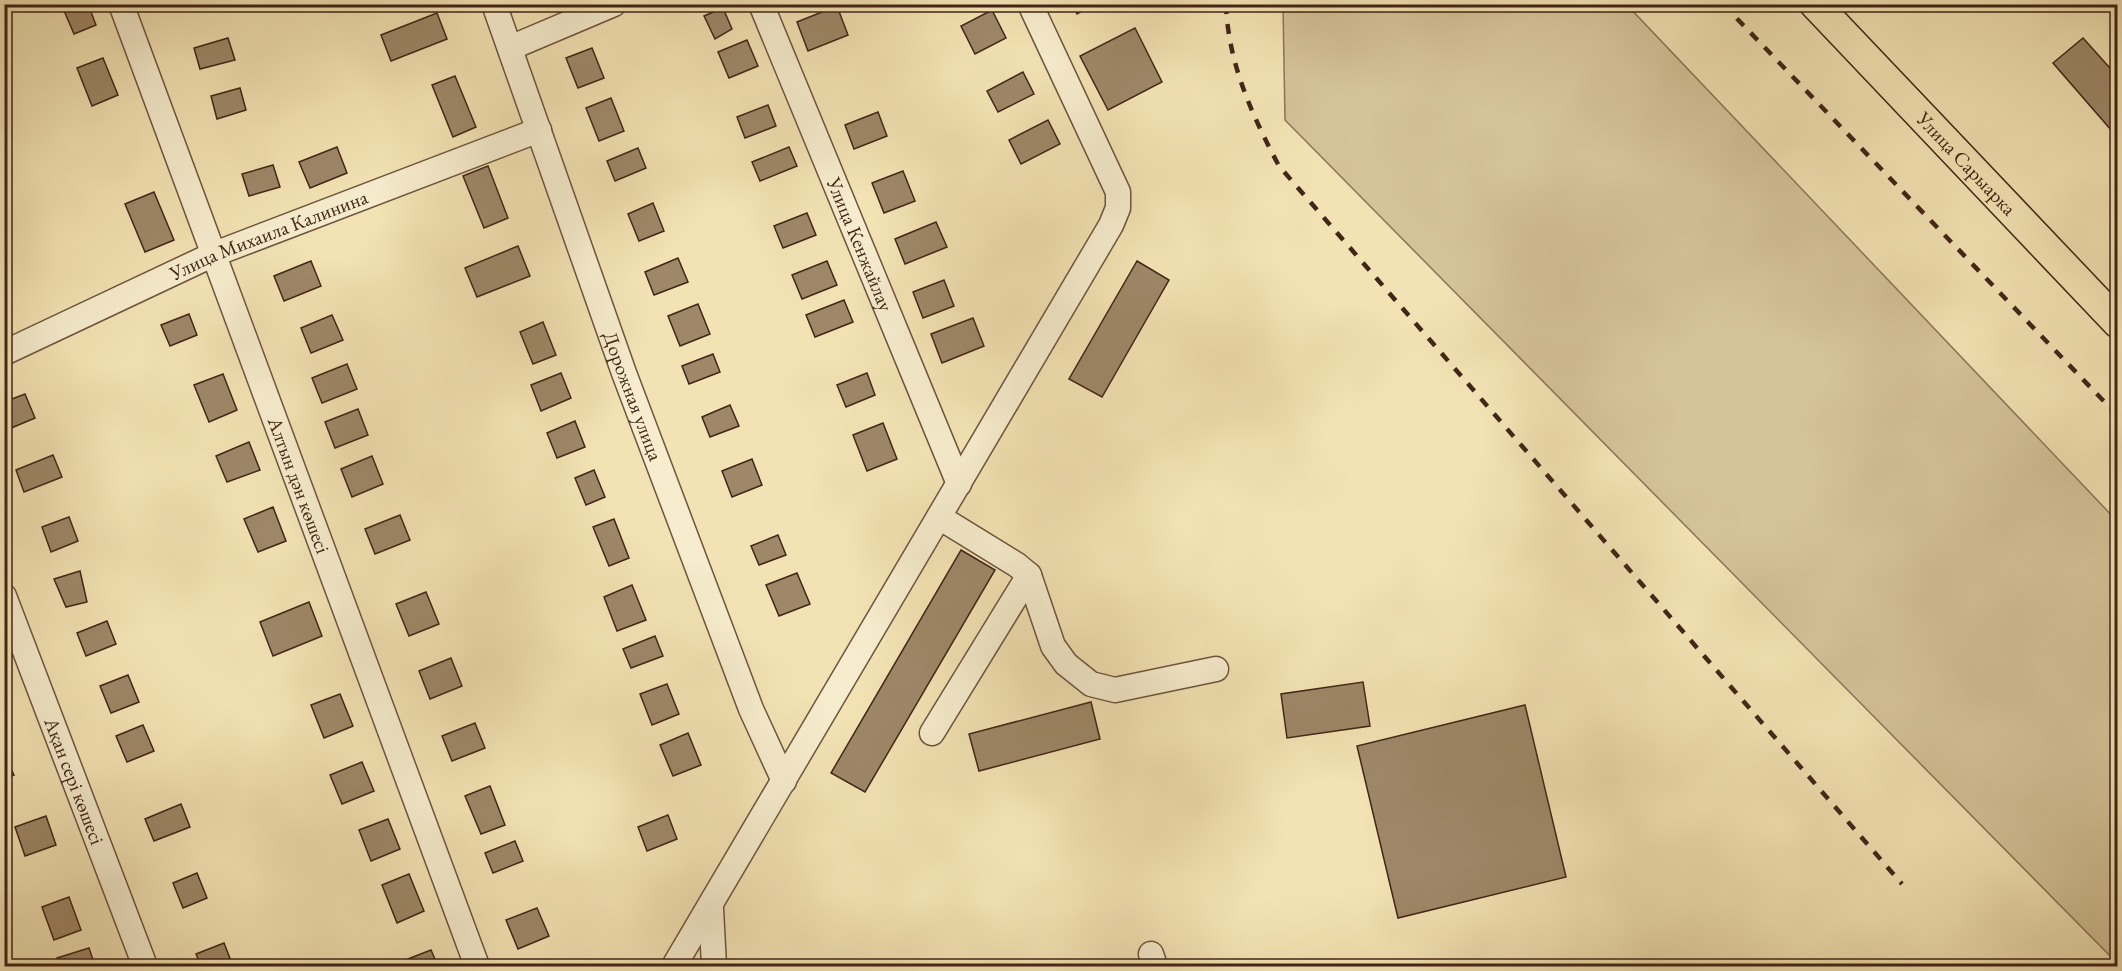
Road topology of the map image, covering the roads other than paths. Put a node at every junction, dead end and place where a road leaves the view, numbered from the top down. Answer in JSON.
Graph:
{"nodes":[{"id":1,"x":121,"y":4,"type":"edge"},
{"id":2,"x":494,"y":4,"type":"edge"},
{"id":3,"x":614,"y":4,"type":"edge"},
{"id":4,"x":761,"y":4,"type":"edge"},
{"id":5,"x":1030,"y":4,"type":"edge"},
{"id":6,"x":1815,"y":4,"type":"edge"},
{"id":7,"x":510,"y":48,"type":"junction"},
{"id":8,"x":539,"y":130,"type":"junction"},
{"id":9,"x":212,"y":255,"type":"junction"},
{"id":10,"x":2118,"y":323,"type":"edge"},
{"id":11,"x":4,"y":353,"type":"edge"},
{"id":12,"x":959,"y":484,"type":"junction"},
{"id":13,"x":939,"y":518,"type":"junction"},
{"id":14,"x":1029,"y":576,"type":"junction"},
{"id":15,"x":4,"y":596,"type":"edge"},
{"id":16,"x":1216,"y":669,"type":"dead end"},
{"id":17,"x":932,"y":733,"type":"dead end"},
{"id":18,"x":784,"y":781,"type":"junction"},
{"id":19,"x":711,"y":909,"type":"junction"},
{"id":20,"x":145,"y":966,"type":"edge"},
{"id":21,"x":477,"y":966,"type":"edge"},
{"id":22,"x":674,"y":966,"type":"edge"},
{"id":23,"x":714,"y":966,"type":"edge"}],
"edges":[{"from":1,"to":9,"type":"street","name":"Алтын дән көшесі"},
{"from":2,"to":7,"type":"street","name":"Дорожная улица"},
{"from":3,"to":7,"type":"street"},
{"from":4,"to":12,"type":"street","name":"Улица Кенжайлау"},
{"from":5,"to":12,"type":"street"},
{"from":6,"to":10,"type":"main road","name":"Улица Сарыарка"},
{"from":7,"to":8,"type":"street","name":"Дорожная улица"},
{"from":8,"to":9,"type":"street","name":"Улица Михаила Калинина"},
{"from":8,"to":18,"type":"street","name":"Дорожная улица"},
{"from":9,"to":11,"type":"street","name":"Улица Михаила Калинина"},
{"from":9,"to":21,"type":"street","name":"Алтын дән көшесі"},
{"from":12,"to":13,"type":"street"},
{"from":13,"to":14,"type":"street"},
{"from":13,"to":18,"type":"street"},
{"from":14,"to":16,"type":"street"},
{"from":14,"to":17,"type":"street"},
{"from":15,"to":20,"type":"street","name":"Ақан сері көшесі"},
{"from":18,"to":19,"type":"street"},
{"from":19,"to":22,"type":"street"},
{"from":19,"to":23,"type":"street"}]}
